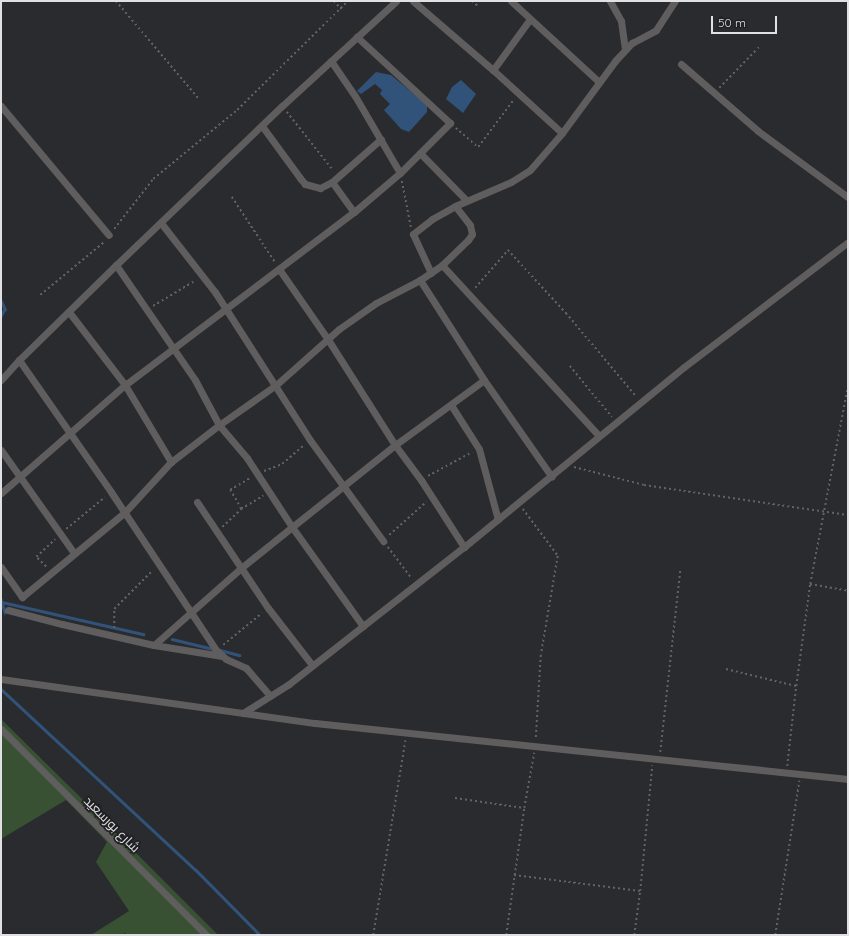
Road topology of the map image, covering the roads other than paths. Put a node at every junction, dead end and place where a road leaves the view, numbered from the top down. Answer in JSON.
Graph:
{"nodes":[{"id":1,"x":396,"y":1,"type":"edge"},
{"id":2,"x":413,"y":1,"type":"edge"},
{"id":3,"x":511,"y":1,"type":"edge"},
{"id":4,"x":610,"y":1,"type":"edge"},
{"id":5,"x":675,"y":1,"type":"edge"},
{"id":6,"x":530,"y":19,"type":"junction"},
{"id":7,"x":357,"y":37,"type":"junction"},
{"id":8,"x":625,"y":49,"type":"junction"},
{"id":9,"x":331,"y":61,"type":"junction"},
{"id":10,"x":681,"y":64,"type":"dead end"},
{"id":11,"x":493,"y":70,"type":"junction"},
{"id":12,"x":599,"y":82,"type":"junction"},
{"id":13,"x":1,"y":106,"type":"edge"},
{"id":14,"x":262,"y":126,"type":"junction"},
{"id":15,"x":562,"y":133,"type":"junction"},
{"id":16,"x":381,"y":139,"type":"junction"},
{"id":17,"x":420,"y":153,"type":"junction"},
{"id":18,"x":400,"y":173,"type":"junction"},
{"id":19,"x":335,"y":179,"type":"junction"},
{"id":20,"x":848,"y":197,"type":"edge"},
{"id":21,"x":466,"y":200,"type":"junction"},
{"id":22,"x":455,"y":206,"type":"junction"},
{"id":23,"x":354,"y":212,"type":"junction"},
{"id":24,"x":161,"y":223,"type":"junction"},
{"id":25,"x":109,"y":235,"type":"road end"},
{"id":26,"x":848,"y":242,"type":"edge"},
{"id":27,"x":116,"y":265,"type":"junction"},
{"id":28,"x":442,"y":265,"type":"junction"},
{"id":29,"x":279,"y":269,"type":"junction"},
{"id":30,"x":431,"y":273,"type":"junction"},
{"id":31,"x":420,"y":280,"type":"junction"},
{"id":32,"x":226,"y":308,"type":"junction"},
{"id":33,"x":68,"y":312,"type":"junction"},
{"id":34,"x":327,"y":338,"type":"junction"},
{"id":35,"x":172,"y":348,"type":"junction"},
{"id":36,"x":19,"y":360,"type":"junction"},
{"id":37,"x":1,"y":380,"type":"edge"},
{"id":38,"x":484,"y":380,"type":"junction"},
{"id":39,"x":125,"y":385,"type":"junction"},
{"id":40,"x":276,"y":385,"type":"junction"},
{"id":41,"x":451,"y":405,"type":"junction"},
{"id":42,"x":219,"y":425,"type":"junction"},
{"id":43,"x":71,"y":433,"type":"junction"},
{"id":44,"x":599,"y":436,"type":"junction"},
{"id":45,"x":395,"y":445,"type":"junction"},
{"id":46,"x":1,"y":450,"type":"edge"},
{"id":47,"x":171,"y":462,"type":"junction"},
{"id":48,"x":20,"y":477,"type":"junction"},
{"id":49,"x":552,"y":477,"type":"junction"},
{"id":50,"x":343,"y":486,"type":"junction"},
{"id":51,"x":1,"y":493,"type":"edge"},
{"id":52,"x":197,"y":502,"type":"dead end"},
{"id":53,"x":125,"y":512,"type":"junction"},
{"id":54,"x":498,"y":520,"type":"junction"},
{"id":55,"x":292,"y":527,"type":"junction"},
{"id":56,"x":383,"y":541,"type":"road end"},
{"id":57,"x":464,"y":547,"type":"junction"},
{"id":58,"x":74,"y":552,"type":"junction"},
{"id":59,"x":1,"y":567,"type":"edge"},
{"id":60,"x":241,"y":568,"type":"junction"},
{"id":61,"x":8,"y":610,"type":"dead end"},
{"id":62,"x":190,"y":612,"type":"junction"},
{"id":63,"x":363,"y":626,"type":"junction"},
{"id":64,"x":154,"y":645,"type":"junction"},
{"id":65,"x":222,"y":656,"type":"junction"},
{"id":66,"x":312,"y":665,"type":"junction"},
{"id":67,"x":1,"y":679,"type":"edge"},
{"id":68,"x":270,"y":696,"type":"junction"},
{"id":69,"x":242,"y":713,"type":"junction"},
{"id":70,"x":1,"y":729,"type":"edge"},
{"id":71,"x":848,"y":779,"type":"edge"},
{"id":72,"x":206,"y":935,"type":"edge"}],
"edges":[{"from":1,"to":7,"type":"street"},
{"from":2,"to":11,"type":"street"},
{"from":3,"to":6,"type":"street"},
{"from":4,"to":8,"type":"street"},
{"from":5,"to":8,"type":"street"},
{"from":6,"to":11,"type":"street"},
{"from":6,"to":12,"type":"street"},
{"from":7,"to":9,"type":"street"},
{"from":7,"to":17,"type":"street"},
{"from":8,"to":12,"type":"street"},
{"from":9,"to":14,"type":"street"},
{"from":9,"to":16,"type":"street"},
{"from":10,"to":20,"type":"street"},
{"from":11,"to":15,"type":"street"},
{"from":12,"to":15,"type":"street"},
{"from":13,"to":25,"type":"street"},
{"from":14,"to":19,"type":"street"},
{"from":14,"to":24,"type":"street"},
{"from":15,"to":21,"type":"street"},
{"from":16,"to":18,"type":"street"},
{"from":16,"to":19,"type":"street"},
{"from":17,"to":18,"type":"street"},
{"from":17,"to":21,"type":"street"},
{"from":18,"to":23,"type":"street"},
{"from":19,"to":23,"type":"street"},
{"from":21,"to":22,"type":"street"},
{"from":22,"to":28,"type":"street"},
{"from":22,"to":30,"type":"street"},
{"from":23,"to":29,"type":"street"},
{"from":24,"to":27,"type":"street"},
{"from":24,"to":32,"type":"street"},
{"from":26,"to":44,"type":"street"},
{"from":27,"to":33,"type":"street"},
{"from":27,"to":35,"type":"street"},
{"from":28,"to":30,"type":"street"},
{"from":28,"to":44,"type":"street"},
{"from":29,"to":32,"type":"street"},
{"from":29,"to":34,"type":"street"},
{"from":30,"to":31,"type":"street"},
{"from":31,"to":34,"type":"street"},
{"from":31,"to":38,"type":"street"},
{"from":32,"to":35,"type":"street"},
{"from":32,"to":40,"type":"street"},
{"from":33,"to":36,"type":"street"},
{"from":33,"to":39,"type":"street"},
{"from":34,"to":40,"type":"street"},
{"from":34,"to":45,"type":"street"},
{"from":35,"to":39,"type":"street"},
{"from":35,"to":42,"type":"street"},
{"from":36,"to":37,"type":"street"},
{"from":36,"to":43,"type":"street"},
{"from":38,"to":41,"type":"street"},
{"from":38,"to":49,"type":"street"},
{"from":39,"to":43,"type":"street"},
{"from":39,"to":47,"type":"street"},
{"from":40,"to":42,"type":"street"},
{"from":40,"to":50,"type":"street"},
{"from":41,"to":45,"type":"street"},
{"from":41,"to":54,"type":"street"},
{"from":42,"to":47,"type":"street"},
{"from":42,"to":55,"type":"street"},
{"from":43,"to":48,"type":"street"},
{"from":43,"to":53,"type":"street"},
{"from":44,"to":49,"type":"street"},
{"from":45,"to":50,"type":"street"},
{"from":45,"to":57,"type":"street"},
{"from":46,"to":48,"type":"street"},
{"from":47,"to":53,"type":"street"},
{"from":48,"to":51,"type":"street"},
{"from":48,"to":58,"type":"street"},
{"from":49,"to":54,"type":"street"},
{"from":50,"to":55,"type":"street"},
{"from":50,"to":56,"type":"street"},
{"from":52,"to":60,"type":"street"},
{"from":53,"to":58,"type":"street"},
{"from":53,"to":62,"type":"street"},
{"from":54,"to":57,"type":"street"},
{"from":55,"to":60,"type":"street"},
{"from":55,"to":63,"type":"street"},
{"from":57,"to":63,"type":"street"},
{"from":58,"to":59,"type":"street"},
{"from":60,"to":62,"type":"street"},
{"from":60,"to":66,"type":"street"},
{"from":61,"to":64,"type":"street"},
{"from":62,"to":64,"type":"street"},
{"from":62,"to":65,"type":"street"},
{"from":63,"to":66,"type":"street"},
{"from":64,"to":65,"type":"street"},
{"from":65,"to":68,"type":"street"},
{"from":66,"to":68,"type":"street"},
{"from":67,"to":69,"type":"street"},
{"from":68,"to":69,"type":"street"},
{"from":69,"to":71,"type":"street"},
{"from":70,"to":72,"type":"street","name":"شارع بورسعيد"}]}
